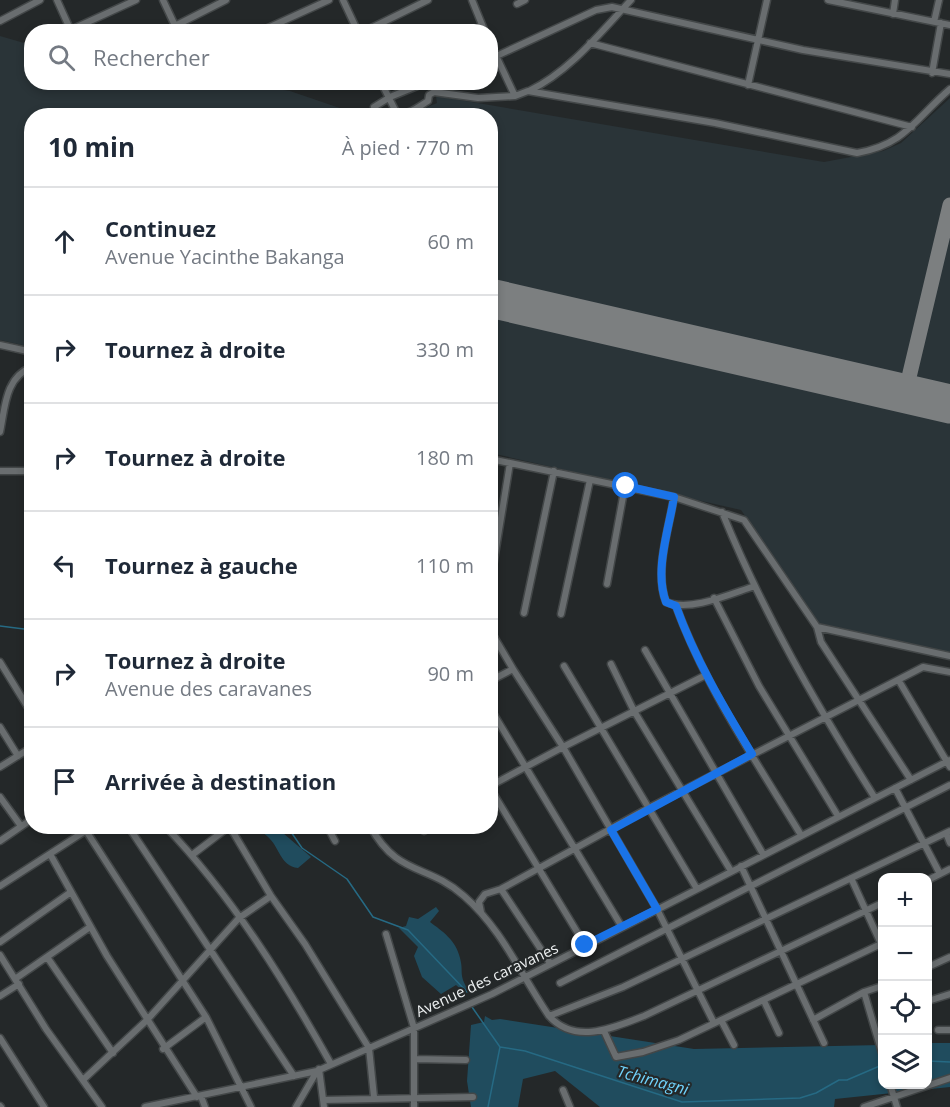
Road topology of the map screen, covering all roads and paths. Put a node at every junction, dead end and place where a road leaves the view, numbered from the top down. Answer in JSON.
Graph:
{"nodes":[{"id":1,"x":40,"y":0,"type":"edge"},
{"id":2,"x":57,"y":0,"type":"edge"},
{"id":3,"x":136,"y":0,"type":"edge"},
{"id":4,"x":163,"y":0,"type":"edge"},
{"id":5,"x":209,"y":0,"type":"edge"},
{"id":6,"x":226,"y":0,"type":"edge"},
{"id":7,"x":329,"y":0,"type":"edge"},
{"id":8,"x":343,"y":0,"type":"edge"},
{"id":9,"x":428,"y":0,"type":"edge"},
{"id":10,"x":472,"y":0,"type":"edge"},
{"id":11,"x":525,"y":0,"type":"edge"},
{"id":12,"x":631,"y":0,"type":"edge"},
{"id":13,"x":767,"y":0,"type":"edge"},
{"id":14,"x":828,"y":0,"type":"edge"},
{"id":15,"x":895,"y":0,"type":"edge"},
{"id":16,"x":939,"y":0,"type":"edge"},
{"id":17,"x":517,"y":4,"type":"dead end"},
{"id":18,"x":212,"y":7,"type":"junction"},
{"id":19,"x":623,"y":8,"type":"junction"},
{"id":20,"x":893,"y":14,"type":"junction"},
{"id":21,"x":0,"y":21,"type":"edge"},
{"id":22,"x":938,"y":23,"type":"junction"},
{"id":23,"x":66,"y":24,"type":"edge"},
{"id":24,"x":84,"y":24,"type":"edge"},
{"id":25,"x":175,"y":24,"type":"edge"},
{"id":26,"x":185,"y":24,"type":"edge"},
{"id":27,"x":276,"y":24,"type":"edge"},
{"id":28,"x":354,"y":24,"type":"edge"},
{"id":29,"x":379,"y":24,"type":"edge"},
{"id":30,"x":482,"y":24,"type":"edge"},
{"id":31,"x":950,"y":25,"type":"edge"},
{"id":32,"x":758,"y":41,"type":"junction"},
{"id":33,"x":590,"y":44,"type":"junction"},
{"id":34,"x":498,"y":56,"type":"edge"},
{"id":35,"x":498,"y":65,"type":"edge"},
{"id":36,"x":932,"y":73,"type":"junction"},
{"id":37,"x":950,"y":74,"type":"edge"},
{"id":38,"x":748,"y":85,"type":"junction"},
{"id":39,"x":950,"y":89,"type":"edge"},
{"id":40,"x":386,"y":90,"type":"edge"},
{"id":41,"x":408,"y":90,"type":"edge"},
{"id":42,"x":528,"y":91,"type":"junction"},
{"id":43,"x":515,"y":96,"type":"junction"},
{"id":44,"x":390,"y":98,"type":"junction"},
{"id":45,"x":374,"y":107,"type":"dead end"},
{"id":46,"x":394,"y":108,"type":"edge"},
{"id":47,"x":416,"y":108,"type":"edge"},
{"id":48,"x":912,"y":127,"type":"junction"},
{"id":49,"x":0,"y":345,"type":"edge"},
{"id":50,"x":24,"y":350,"type":"edge"},
{"id":51,"x":24,"y":371,"type":"edge"},
{"id":52,"x":1,"y":424,"type":"edge"},
{"id":53,"x":0,"y":432,"type":"edge"},
{"id":54,"x":498,"y":461,"type":"edge"},
{"id":55,"x":510,"y":463,"type":"junction"},
{"id":56,"x":0,"y":471,"type":"edge"},
{"id":57,"x":24,"y":471,"type":"edge"},
{"id":58,"x":554,"y":471,"type":"junction"},
{"id":59,"x":590,"y":480,"type":"junction"},
{"id":60,"x":626,"y":486,"type":"junction"},
{"id":61,"x":674,"y":497,"type":"junction"},
{"id":62,"x":722,"y":512,"type":"junction"},
{"id":63,"x":498,"y":536,"type":"edge"},
{"id":64,"x":607,"y":584,"type":"dead end"},
{"id":65,"x":755,"y":586,"type":"junction"},
{"id":66,"x":714,"y":598,"type":"junction"},
{"id":67,"x":676,"y":606,"type":"junction"},
{"id":68,"x":524,"y":614,"type":"dead end"},
{"id":69,"x":561,"y":614,"type":"dead end"},
{"id":70,"x":817,"y":627,"type":"junction"},
{"id":71,"x":498,"y":644,"type":"edge"},
{"id":72,"x":645,"y":650,"type":"dead end"},
{"id":73,"x":950,"y":657,"type":"edge"},
{"id":74,"x":0,"y":662,"type":"edge"},
{"id":75,"x":611,"y":664,"type":"dead end"},
{"id":76,"x":564,"y":666,"type":"dead end"},
{"id":77,"x":513,"y":669,"type":"junction"},
{"id":78,"x":950,"y":673,"type":"edge"},
{"id":79,"x":706,"y":675,"type":"junction"},
{"id":80,"x":498,"y":677,"type":"edge"},
{"id":81,"x":899,"y":681,"type":"junction"},
{"id":82,"x":671,"y":692,"type":"junction"},
{"id":83,"x":24,"y":701,"type":"edge"},
{"id":84,"x":861,"y":701,"type":"junction"},
{"id":85,"x":634,"y":711,"type":"junction"},
{"id":86,"x":825,"y":718,"type":"junction"},
{"id":87,"x":498,"y":722,"type":"edge"},
{"id":88,"x":0,"y":727,"type":"edge"},
{"id":89,"x":599,"y":729,"type":"junction"},
{"id":90,"x":789,"y":737,"type":"junction"},
{"id":91,"x":562,"y":747,"type":"junction"},
{"id":92,"x":24,"y":752,"type":"edge"},
{"id":93,"x":752,"y":754,"type":"junction"},
{"id":94,"x":18,"y":756,"type":"junction"},
{"id":95,"x":949,"y":763,"type":"edge"},
{"id":96,"x":0,"y":767,"type":"edge"},
{"id":97,"x":525,"y":768,"type":"junction"},
{"id":98,"x":717,"y":772,"type":"junction"},
{"id":99,"x":911,"y":780,"type":"junction"},
{"id":100,"x":498,"y":783,"type":"edge"},
{"id":101,"x":950,"y":785,"type":"edge"},
{"id":102,"x":895,"y":788,"type":"junction"},
{"id":103,"x":682,"y":791,"type":"junction"},
{"id":104,"x":0,"y":796,"type":"edge"},
{"id":105,"x":874,"y":798,"type":"junction"},
{"id":106,"x":498,"y":800,"type":"edge"},
{"id":107,"x":647,"y":809,"type":"junction"},
{"id":108,"x":906,"y":809,"type":"junction"},
{"id":109,"x":838,"y":816,"type":"junction"},
{"id":110,"x":24,"y":824,"type":"edge"},
{"id":111,"x":21,"y":826,"type":"junction"},
{"id":112,"x":611,"y":830,"type":"junction"},
{"id":113,"x":948,"y":832,"type":"edge"},
{"id":114,"x":77,"y":834,"type":"edge"},
{"id":115,"x":87,"y":834,"type":"edge"},
{"id":116,"x":133,"y":834,"type":"edge"},
{"id":117,"x":172,"y":834,"type":"edge"},
{"id":118,"x":220,"y":834,"type":"edge"},
{"id":119,"x":234,"y":834,"type":"edge"},
{"id":120,"x":331,"y":834,"type":"edge"},
{"id":121,"x":375,"y":834,"type":"edge"},
{"id":122,"x":801,"y":835,"type":"junction"},
{"id":123,"x":0,"y":841,"type":"edge"},
{"id":124,"x":335,"y":841,"type":"dead end"},
{"id":125,"x":950,"y":843,"type":"edge"},
{"id":126,"x":924,"y":844,"type":"junction"},
{"id":127,"x":574,"y":848,"type":"junction"},
{"id":128,"x":50,"y":854,"type":"junction"},
{"id":129,"x":763,"y":854,"type":"junction"},
{"id":130,"x":192,"y":855,"type":"junction"},
{"id":131,"x":538,"y":866,"type":"junction"},
{"id":132,"x":741,"y":866,"type":"junction"},
{"id":133,"x":950,"y":869,"type":"edge"},
{"id":134,"x":731,"y":871,"type":"junction"},
{"id":135,"x":940,"y":874,"type":"junction"},
{"id":136,"x":851,"y":878,"type":"junction"},
{"id":137,"x":932,"y":878,"type":"edge"},
{"id":138,"x":0,"y":886,"type":"edge"},
{"id":139,"x":751,"y":886,"type":"junction"},
{"id":140,"x":697,"y":889,"type":"junction"},
{"id":141,"x":501,"y":890,"type":"junction"},
{"id":142,"x":71,"y":892,"type":"junction"},
{"id":143,"x":271,"y":896,"type":"junction"},
{"id":144,"x":878,"y":905,"type":"edge"},
{"id":145,"x":657,"y":909,"type":"junction"},
{"id":146,"x":866,"y":911,"type":"junction"},
{"id":147,"x":482,"y":913,"type":"junction"},
{"id":148,"x":766,"y":917,"type":"junction"},
{"id":149,"x":239,"y":918,"type":"junction"},
{"id":150,"x":90,"y":927,"type":"junction"},
{"id":151,"x":622,"y":927,"type":"junction"},
{"id":152,"x":667,"y":928,"type":"junction"},
{"id":153,"x":386,"y":934,"type":"dead end"},
{"id":154,"x":878,"y":937,"type":"edge"},
{"id":155,"x":0,"y":942,"type":"edge"},
{"id":156,"x":585,"y":945,"type":"junction"},
{"id":157,"x":878,"y":948,"type":"edge"},
{"id":158,"x":210,"y":951,"type":"junction"},
{"id":159,"x":781,"y":951,"type":"junction"},
{"id":160,"x":0,"y":955,"type":"edge"},
{"id":161,"x":48,"y":957,"type":"junction"},
{"id":162,"x":950,"y":957,"type":"edge"},
{"id":163,"x":684,"y":958,"type":"junction"},
{"id":164,"x":550,"y":963,"type":"junction"},
{"id":165,"x":932,"y":965,"type":"edge"},
{"id":166,"x":524,"y":977,"type":"junction"},
{"id":167,"x":182,"y":981,"type":"junction"},
{"id":168,"x":17,"y":982,"type":"junction"},
{"id":169,"x":560,"y":983,"type":"dead end"},
{"id":170,"x":798,"y":985,"type":"junction"},
{"id":171,"x":878,"y":987,"type":"edge"},
{"id":172,"x":699,"y":989,"type":"junction"},
{"id":173,"x":864,"y":992,"type":"junction"},
{"id":174,"x":950,"y":994,"type":"edge"},
{"id":175,"x":0,"y":996,"type":"edge"},
{"id":176,"x":932,"y":999,"type":"edge"},
{"id":177,"x":764,"y":1000,"type":"junction"},
{"id":178,"x":549,"y":1016,"type":"junction"},
{"id":179,"x":206,"y":1017,"type":"junction"},
{"id":180,"x":147,"y":1020,"type":"junction"},
{"id":181,"x":813,"y":1020,"type":"junction"},
{"id":182,"x":717,"y":1022,"type":"junction"},
{"id":183,"x":414,"y":1028,"type":"junction"},
{"id":184,"x":938,"y":1030,"type":"dead end"},
{"id":185,"x":950,"y":1030,"type":"edge"},
{"id":186,"x":604,"y":1031,"type":"junction"},
{"id":187,"x":779,"y":1033,"type":"dead end"},
{"id":188,"x":878,"y":1039,"type":"edge"},
{"id":189,"x":1,"y":1041,"type":"edge"},
{"id":190,"x":824,"y":1043,"type":"dead end"},
{"id":191,"x":734,"y":1045,"type":"dead end"},
{"id":192,"x":369,"y":1048,"type":"junction"},
{"id":193,"x":163,"y":1049,"type":"junction"},
{"id":194,"x":113,"y":1053,"type":"junction"},
{"id":195,"x":414,"y":1059,"type":"junction"},
{"id":196,"x":466,"y":1060,"type":"dead end"},
{"id":197,"x":331,"y":1064,"type":"junction"},
{"id":198,"x":318,"y":1070,"type":"junction"},
{"id":199,"x":294,"y":1076,"type":"junction"},
{"id":200,"x":950,"y":1078,"type":"edge"},
{"id":201,"x":84,"y":1079,"type":"junction"},
{"id":202,"x":242,"y":1088,"type":"junction"},
{"id":203,"x":892,"y":1089,"type":"edge"},
{"id":204,"x":563,"y":1090,"type":"dead end"},
{"id":205,"x":894,"y":1096,"type":"junction"},
{"id":206,"x":199,"y":1097,"type":"junction"},
{"id":207,"x":374,"y":1097,"type":"junction"},
{"id":208,"x":414,"y":1097,"type":"junction"},
{"id":209,"x":473,"y":1097,"type":"dead end"},
{"id":210,"x":324,"y":1103,"type":"edge"},
{"id":211,"x":150,"y":1106,"type":"edge"},
{"id":212,"x":44,"y":1107,"type":"edge"},
{"id":213,"x":102,"y":1107,"type":"edge"},
{"id":214,"x":205,"y":1107,"type":"edge"},
{"id":215,"x":251,"y":1107,"type":"edge"},
{"id":216,"x":296,"y":1107,"type":"edge"},
{"id":217,"x":414,"y":1107,"type":"edge"},
{"id":218,"x":570,"y":1107,"type":"edge"},
{"id":219,"x":864,"y":1107,"type":"edge"},
{"id":220,"x":897,"y":1107,"type":"edge"}],
"edges":[{"from":1,"to":21,"type":"street"},
{"from":2,"to":23,"type":"street"},
{"from":3,"to":24,"type":"street"},
{"from":4,"to":25,"type":"street"},
{"from":5,"to":18,"type":"street"},
{"from":6,"to":18,"type":"street"},
{"from":7,"to":27,"type":"street"},
{"from":8,"to":28,"type":"street"},
{"from":9,"to":29,"type":"street"},
{"from":10,"to":30,"type":"street"},
{"from":11,"to":17,"type":"street"},
{"from":12,"to":19,"type":"street"},
{"from":13,"to":32,"type":"street"},
{"from":14,"to":20,"type":"street"},
{"from":15,"to":20,"type":"street"},
{"from":16,"to":22,"type":"street"},
{"from":18,"to":26,"type":"street"},
{"from":19,"to":32,"type":"street"},
{"from":19,"to":33,"type":"street"},
{"from":19,"to":34,"type":"street"},
{"from":20,"to":22,"type":"street"},
{"from":22,"to":31,"type":"street"},
{"from":22,"to":36,"type":"street"},
{"from":32,"to":36,"type":"street"},
{"from":32,"to":38,"type":"street"},
{"from":33,"to":38,"type":"street"},
{"from":33,"to":42,"type":"street"},
{"from":35,"to":43,"type":"street"},
{"from":36,"to":37,"type":"street"},
{"from":38,"to":48,"type":"street"},
{"from":39,"to":48,"type":"street"},
{"from":40,"to":44,"type":"street"},
{"from":41,"to":44,"type":"street"},
{"from":42,"to":43,"type":"street"},
{"from":42,"to":48,"type":"street"},
{"from":43,"to":47,"type":"street"},
{"from":44,"to":45,"type":"street"},
{"from":44,"to":46,"type":"street"},
{"from":49,"to":50,"type":"street"},
{"from":51,"to":52,"type":"street"},
{"from":52,"to":53,"type":"street"},
{"from":54,"to":55,"type":"street"},
{"from":55,"to":58,"type":"street"},
{"from":55,"to":63,"type":"street"},
{"from":56,"to":57,"type":"street"},
{"from":58,"to":59,"type":"street"},
{"from":58,"to":68,"type":"street"},
{"from":59,"to":60,"type":"street"},
{"from":59,"to":69,"type":"street"},
{"from":60,"to":61,"type":"street"},
{"from":60,"to":64,"type":"street"},
{"from":61,"to":62,"type":"street"},
{"from":61,"to":67,"type":"street"},
{"from":62,"to":65,"type":"street"},
{"from":62,"to":70,"type":"street"},
{"from":65,"to":66,"type":"street"},
{"from":65,"to":86,"type":"street"},
{"from":66,"to":67,"type":"street"},
{"from":66,"to":90,"type":"street"},
{"from":67,"to":79,"type":"street"},
{"from":70,"to":73,"type":"street"},
{"from":70,"to":84,"type":"street"},
{"from":71,"to":77,"type":"street"},
{"from":72,"to":82,"type":"street"},
{"from":74,"to":83,"type":"street"},
{"from":75,"to":85,"type":"street"},
{"from":76,"to":89,"type":"street"},
{"from":77,"to":80,"type":"street"},
{"from":77,"to":91,"type":"street"},
{"from":78,"to":81,"type":"street"},
{"from":79,"to":82,"type":"street"},
{"from":79,"to":93,"type":"street"},
{"from":81,"to":84,"type":"street"},
{"from":81,"to":95,"type":"street"},
{"from":82,"to":85,"type":"street"},
{"from":82,"to":98,"type":"street"},
{"from":84,"to":86,"type":"street"},
{"from":84,"to":99,"type":"street"},
{"from":85,"to":89,"type":"street"},
{"from":85,"to":103,"type":"street"},
{"from":86,"to":90,"type":"street"},
{"from":86,"to":105,"type":"street"},
{"from":87,"to":97,"type":"street"},
{"from":88,"to":94,"type":"street"},
{"from":89,"to":91,"type":"street"},
{"from":89,"to":107,"type":"street"},
{"from":90,"to":93,"type":"street"},
{"from":90,"to":109,"type":"street"},
{"from":91,"to":97,"type":"street"},
{"from":91,"to":112,"type":"street"},
{"from":92,"to":94,"type":"street"},
{"from":93,"to":98,"type":"street"},
{"from":93,"to":122,"type":"street"},
{"from":94,"to":96,"type":"street"},
{"from":95,"to":99,"type":"street","name":"Avenue des caravanes"},
{"from":97,"to":100,"type":"street"},
{"from":97,"to":127,"type":"street"},
{"from":98,"to":103,"type":"street"},
{"from":98,"to":129,"type":"street"},
{"from":99,"to":102,"type":"street","name":"Avenue des caravanes"},
{"from":101,"to":108,"type":"street"},
{"from":102,"to":105,"type":"street","name":"Avenue des caravanes"},
{"from":102,"to":108,"type":"street"},
{"from":103,"to":107,"type":"street"},
{"from":103,"to":134,"type":"street"},
{"from":104,"to":111,"type":"street"},
{"from":105,"to":109,"type":"street","name":"Avenue des caravanes"},
{"from":106,"to":131,"type":"street"},
{"from":107,"to":112,"type":"street"},
{"from":107,"to":140,"type":"street"},
{"from":108,"to":126,"type":"street"},
{"from":108,"to":139,"type":"street"},
{"from":109,"to":122,"type":"street","name":"Avenue des caravanes"},
{"from":110,"to":111,"type":"street"},
{"from":111,"to":123,"type":"street"},
{"from":112,"to":127,"type":"street"},
{"from":112,"to":145,"type":"street"},
{"from":113,"to":125,"type":"street"},
{"from":113,"to":126,"type":"street"},
{"from":114,"to":128,"type":"street"},
{"from":115,"to":167,"type":"street"},
{"from":116,"to":158,"type":"street"},
{"from":117,"to":130,"type":"street"},
{"from":118,"to":130,"type":"street"},
{"from":119,"to":143,"type":"street"},
{"from":120,"to":124,"type":"street"},
{"from":121,"to":147,"type":"street"},
{"from":122,"to":129,"type":"street","name":"Avenue des caravanes"},
{"from":126,"to":135,"type":"street"},
{"from":126,"to":136,"type":"street"},
{"from":127,"to":131,"type":"street"},
{"from":127,"to":151,"type":"street"},
{"from":128,"to":138,"type":"street"},
{"from":128,"to":142,"type":"street"},
{"from":129,"to":132,"type":"street","name":"Avenue des caravanes"},
{"from":130,"to":149,"type":"street"},
{"from":131,"to":141,"type":"street"},
{"from":131,"to":156,"type":"street"},
{"from":132,"to":134,"type":"street","name":"Avenue des caravanes"},
{"from":132,"to":139,"type":"street"},
{"from":133,"to":135,"type":"street"},
{"from":134,"to":140,"type":"street","name":"Avenue des caravanes"},
{"from":135,"to":137,"type":"street"},
{"from":136,"to":146,"type":"street"},
{"from":136,"to":148,"type":"street"},
{"from":139,"to":148,"type":"street"},
{"from":139,"to":152,"type":"street"},
{"from":140,"to":145,"type":"street","name":"Avenue des caravanes"},
{"from":141,"to":147,"type":"street"},
{"from":141,"to":164,"type":"street"},
{"from":142,"to":150,"type":"street"},
{"from":142,"to":155,"type":"street"},
{"from":143,"to":149,"type":"street"},
{"from":143,"to":192,"type":"street"},
{"from":144,"to":146,"type":"street"},
{"from":145,"to":151,"type":"street","name":"Avenue des caravanes"},
{"from":145,"to":152,"type":"street"},
{"from":146,"to":154,"type":"street"},
{"from":146,"to":159,"type":"street"},
{"from":147,"to":166,"type":"street"},
{"from":148,"to":159,"type":"street"},
{"from":148,"to":163,"type":"street"},
{"from":149,"to":158,"type":"street"},
{"from":149,"to":197,"type":"street"},
{"from":150,"to":161,"type":"street"},
{"from":150,"to":180,"type":"street"},
{"from":151,"to":156,"type":"street","name":"Avenue des caravanes"},
{"from":152,"to":163,"type":"street"},
{"from":152,"to":169,"type":"street"},
{"from":153,"to":183,"type":"street"},
{"from":156,"to":164,"type":"street","name":"Avenue des caravanes"},
{"from":157,"to":170,"type":"street"},
{"from":158,"to":167,"type":"street"},
{"from":158,"to":199,"type":"street"},
{"from":159,"to":170,"type":"street"},
{"from":159,"to":172,"type":"street"},
{"from":160,"to":168,"type":"street"},
{"from":161,"to":168,"type":"street"},
{"from":161,"to":194,"type":"street"},
{"from":162,"to":165,"type":"street"},
{"from":163,"to":172,"type":"street"},
{"from":163,"to":178,"type":"street"},
{"from":164,"to":166,"type":"street","name":"Avenue des caravanes"},
{"from":166,"to":178,"type":"street"},
{"from":166,"to":183,"type":"street","name":"Avenue des caravanes"},
{"from":167,"to":179,"type":"street"},
{"from":167,"to":180,"type":"street"},
{"from":168,"to":175,"type":"street"},
{"from":168,"to":201,"type":"street"},
{"from":170,"to":177,"type":"street"},
{"from":170,"to":181,"type":"street"},
{"from":171,"to":173,"type":"street"},
{"from":172,"to":182,"type":"street"},
{"from":172,"to":186,"type":"street"},
{"from":173,"to":181,"type":"street"},
{"from":173,"to":188,"type":"street"},
{"from":174,"to":176,"type":"street"},
{"from":177,"to":182,"type":"street"},
{"from":177,"to":187,"type":"street"},
{"from":178,"to":186,"type":"street"},
{"from":179,"to":193,"type":"street"},
{"from":179,"to":202,"type":"street"},
{"from":180,"to":193,"type":"street"},
{"from":180,"to":194,"type":"street"},
{"from":181,"to":190,"type":"street"},
{"from":182,"to":186,"type":"street"},
{"from":182,"to":191,"type":"street"},
{"from":183,"to":192,"type":"street","name":"Avenue des caravanes"},
{"from":183,"to":195,"type":"street"},
{"from":184,"to":185,"type":"street"},
{"from":189,"to":212,"type":"street"},
{"from":192,"to":197,"type":"street","name":"Avenue des caravanes"},
{"from":192,"to":207,"type":"street"},
{"from":193,"to":206,"type":"street"},
{"from":194,"to":201,"type":"street"},
{"from":195,"to":196,"type":"street"},
{"from":195,"to":208,"type":"street"},
{"from":197,"to":198,"type":"street","name":"Avenue des caravanes"},
{"from":198,"to":199,"type":"street","name":"Avenue des caravanes"},
{"from":198,"to":210,"type":"street"},
{"from":198,"to":216,"type":"street"},
{"from":199,"to":202,"type":"street","name":"Avenue des caravanes"},
{"from":200,"to":205,"type":"street"},
{"from":201,"to":213,"type":"street"},
{"from":202,"to":206,"type":"street","name":"Avenue des caravanes"},
{"from":202,"to":215,"type":"street"},
{"from":203,"to":205,"type":"street"},
{"from":204,"to":218,"type":"street"},
{"from":205,"to":219,"type":"street"},
{"from":205,"to":220,"type":"street"},
{"from":206,"to":211,"type":"street","name":"Avenue des caravanes"},
{"from":206,"to":214,"type":"street"},
{"from":207,"to":208,"type":"street"},
{"from":207,"to":210,"type":"street"},
{"from":208,"to":209,"type":"street"},
{"from":208,"to":217,"type":"street"}]}
